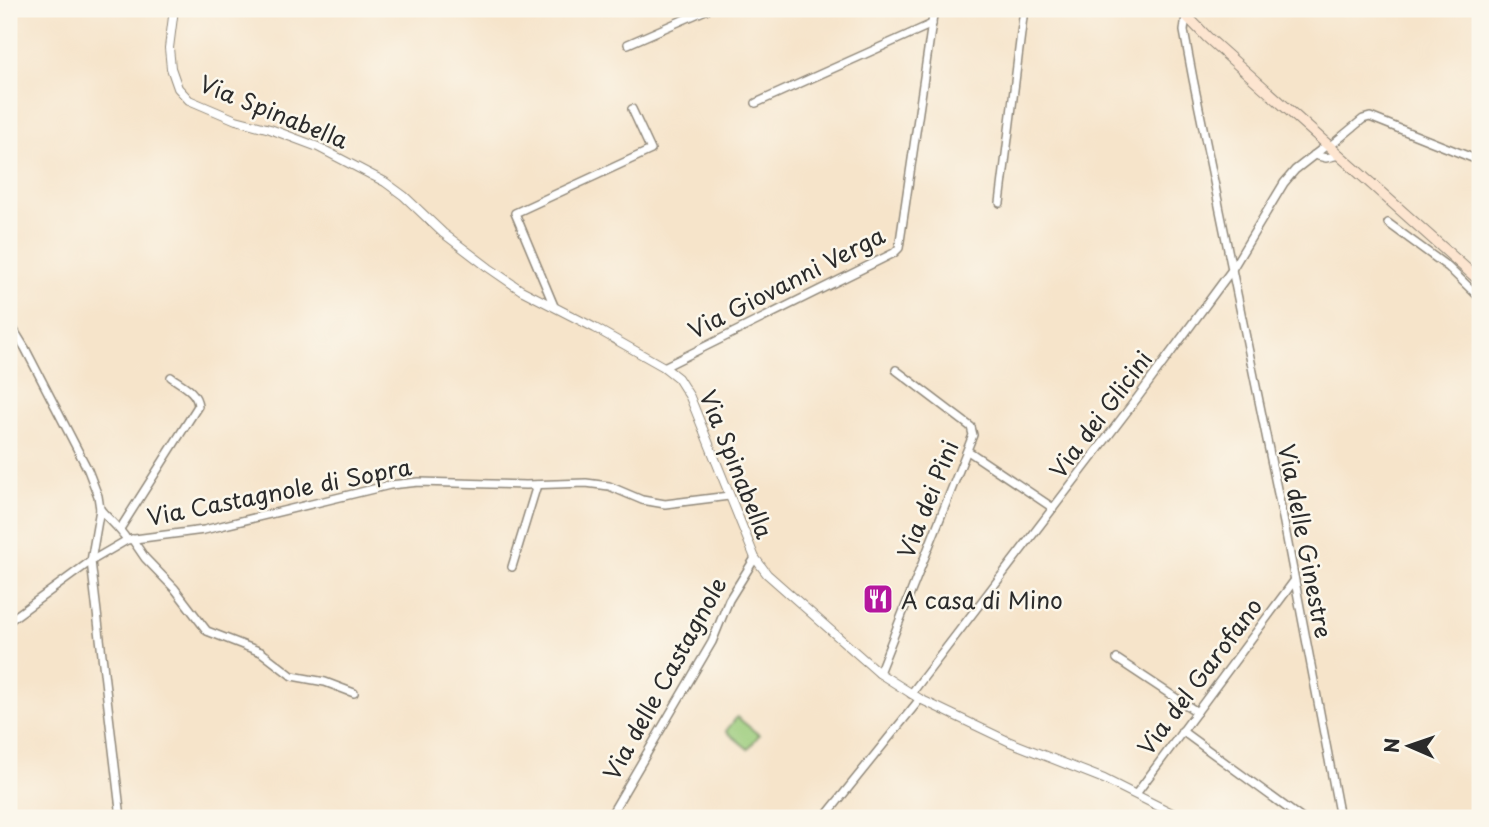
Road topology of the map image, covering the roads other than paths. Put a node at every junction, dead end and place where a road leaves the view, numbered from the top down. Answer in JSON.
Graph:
{"nodes":[{"id":1,"x":174,"y":9,"type":"edge"},
{"id":2,"x":708,"y":9,"type":"edge"},
{"id":3,"x":934,"y":9,"type":"edge"},
{"id":4,"x":1024,"y":9,"type":"edge"},
{"id":5,"x":1183,"y":12,"type":"edge"},
{"id":6,"x":932,"y":24,"type":"junction"},
{"id":7,"x":628,"y":44,"type":"dead end"},
{"id":8,"x":756,"y":103,"type":"dead end"},
{"id":9,"x":632,"y":109,"type":"dead end"},
{"id":10,"x":1328,"y":146,"type":"junction"},
{"id":11,"x":1314,"y":155,"type":"junction"},
{"id":12,"x":1339,"y":155,"type":"junction"},
{"id":13,"x":1480,"y":161,"type":"edge"},
{"id":14,"x":1000,"y":203,"type":"dead end"},
{"id":15,"x":1388,"y":223,"type":"dead end"},
{"id":16,"x":1453,"y":264,"type":"junction"},
{"id":17,"x":1231,"y":271,"type":"junction"},
{"id":18,"x":1480,"y":281,"type":"edge"},
{"id":19,"x":1480,"y":298,"type":"edge"},
{"id":20,"x":554,"y":306,"type":"junction"},
{"id":21,"x":9,"y":321,"type":"edge"},
{"id":22,"x":664,"y":367,"type":"junction"},
{"id":23,"x":895,"y":370,"type":"dead end"},
{"id":24,"x":171,"y":377,"type":"dead end"},
{"id":25,"x":968,"y":451,"type":"junction"},
{"id":26,"x":537,"y":485,"type":"junction"},
{"id":27,"x":729,"y":496,"type":"junction"},
{"id":28,"x":1054,"y":508,"type":"junction"},
{"id":29,"x":100,"y":509,"type":"junction"},
{"id":30,"x":121,"y":529,"type":"junction"},
{"id":31,"x":129,"y":540,"type":"junction"},
{"id":32,"x":755,"y":558,"type":"junction"},
{"id":33,"x":91,"y":561,"type":"junction"},
{"id":34,"x":512,"y":567,"type":"dead end"},
{"id":35,"x":1294,"y":581,"type":"junction"},
{"id":36,"x":9,"y":621,"type":"edge"},
{"id":37,"x":1117,"y":659,"type":"dead end"},
{"id":38,"x":879,"y":673,"type":"junction"},
{"id":39,"x":354,"y":693,"type":"dead end"},
{"id":40,"x":915,"y":696,"type":"junction"},
{"id":41,"x":1197,"y":712,"type":"junction"},
{"id":42,"x":1182,"y":731,"type":"junction"},
{"id":43,"x":1136,"y":794,"type":"junction"},
{"id":44,"x":121,"y":818,"type":"edge"},
{"id":45,"x":609,"y":818,"type":"edge"},
{"id":46,"x":824,"y":818,"type":"edge"},
{"id":47,"x":1182,"y":818,"type":"edge"},
{"id":48,"x":1301,"y":818,"type":"edge"},
{"id":49,"x":1340,"y":818,"type":"edge"}],
"edges":[{"from":1,"to":20,"type":"street","name":"Via Spinabella"},
{"from":2,"to":7,"type":"street"},
{"from":3,"to":6,"type":"street","name":"Via Giovanni Verga"},
{"from":4,"to":14,"type":"street"},
{"from":5,"to":10,"type":"main road"},
{"from":5,"to":17,"type":"street","name":"Via delle Ginestre"},
{"from":6,"to":8,"type":"street"},
{"from":6,"to":22,"type":"street","name":"Via Giovanni Verga"},
{"from":9,"to":20,"type":"street"},
{"from":10,"to":11,"type":"street","name":"Via dei Glicini"},
{"from":10,"to":12,"type":"main road"},
{"from":10,"to":13,"type":"street","name":"Via dei Glicini"},
{"from":11,"to":12,"type":"street"},
{"from":11,"to":17,"type":"street","name":"Via dei Glicini"},
{"from":12,"to":16,"type":"main road"},
{"from":15,"to":16,"type":"street"},
{"from":16,"to":18,"type":"main road"},
{"from":16,"to":19,"type":"street"},
{"from":17,"to":28,"type":"street","name":"Via dei Glicini"},
{"from":17,"to":35,"type":"street","name":"Via delle Ginestre"},
{"from":20,"to":22,"type":"street","name":"Via Spinabella"},
{"from":21,"to":29,"type":"street"},
{"from":22,"to":27,"type":"street","name":"Via Spinabella"},
{"from":23,"to":25,"type":"street","name":"Via dei Pini"},
{"from":24,"to":30,"type":"street"},
{"from":25,"to":28,"type":"street"},
{"from":25,"to":38,"type":"street","name":"Via dei Pini"},
{"from":26,"to":27,"type":"street","name":"Via Castagnole di Sopra"},
{"from":26,"to":31,"type":"street","name":"Via Castagnole di Sopra"},
{"from":26,"to":34,"type":"street"},
{"from":27,"to":32,"type":"street","name":"Via Spinabella"},
{"from":28,"to":40,"type":"street","name":"Via dei Glicini"},
{"from":29,"to":30,"type":"street"},
{"from":29,"to":33,"type":"street"},
{"from":30,"to":31,"type":"street"},
{"from":31,"to":33,"type":"street"},
{"from":31,"to":39,"type":"street"},
{"from":32,"to":38,"type":"street","name":"Via Spinabella"},
{"from":32,"to":45,"type":"street","name":"Via delle Castagnole"},
{"from":33,"to":36,"type":"street"},
{"from":33,"to":44,"type":"street"},
{"from":35,"to":41,"type":"street","name":"Via del Garofano"},
{"from":35,"to":49,"type":"street","name":"Via delle Ginestre"},
{"from":37,"to":41,"type":"street"},
{"from":38,"to":40,"type":"street","name":"Via Spinabella"},
{"from":40,"to":43,"type":"street","name":"Via Spinabella"},
{"from":40,"to":46,"type":"street","name":"Via dei Glicini"},
{"from":41,"to":42,"type":"street","name":"Via del Garofano"},
{"from":42,"to":43,"type":"street","name":"Via del Garofano"},
{"from":42,"to":48,"type":"street"},
{"from":43,"to":47,"type":"street","name":"Via Spinabella"}]}
